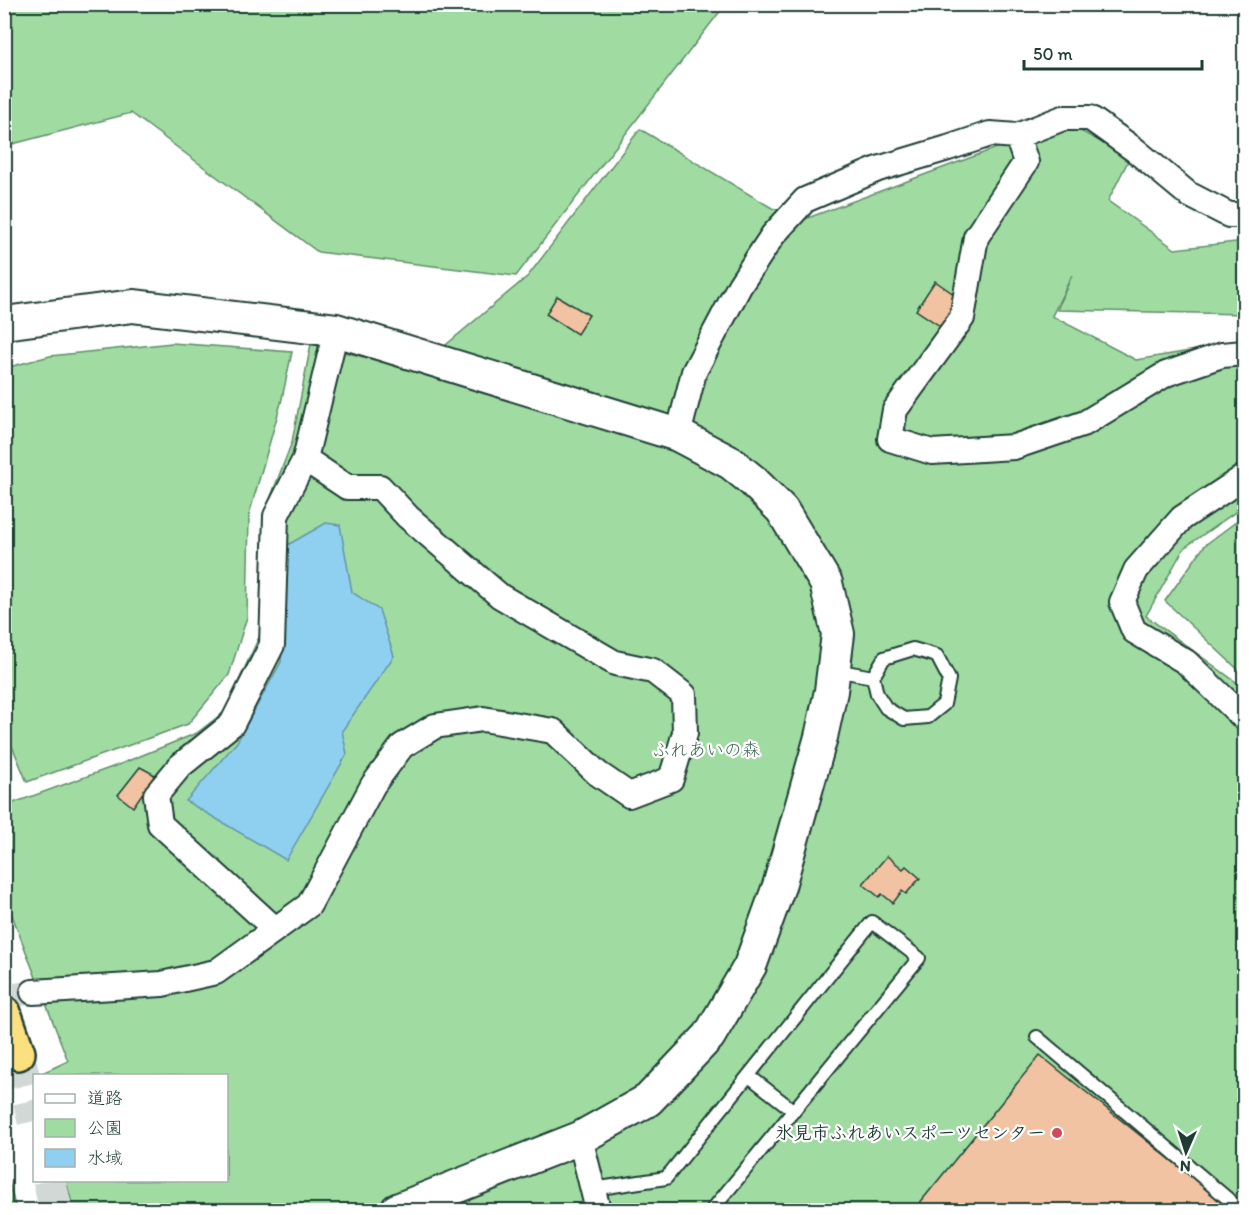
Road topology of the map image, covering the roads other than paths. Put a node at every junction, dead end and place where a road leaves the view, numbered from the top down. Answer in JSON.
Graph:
{"nodes":[{"id":1,"x":1017,"y":136,"type":"junction"},
{"id":2,"x":1245,"y":215,"type":"edge"},
{"id":3,"x":4,"y":323,"type":"edge"},
{"id":4,"x":336,"y":330,"type":"junction"},
{"id":5,"x":1245,"y":353,"type":"edge"},
{"id":6,"x":678,"y":435,"type":"junction"},
{"id":7,"x":305,"y":459,"type":"junction"},
{"id":8,"x":1245,"y":477,"type":"edge"},
{"id":9,"x":834,"y":669,"type":"junction"},
{"id":10,"x":873,"y":677,"type":"junction"},
{"id":11,"x":1245,"y":718,"type":"edge"},
{"id":12,"x":274,"y":928,"type":"junction"},
{"id":13,"x":33,"y":992,"type":"tunnel mouth"},
{"id":14,"x":4,"y":1013,"type":"edge"},
{"id":15,"x":1037,"y":1037,"type":"dead end"},
{"id":16,"x":18,"y":1053,"type":"tunnel mouth"},
{"id":17,"x":749,"y":1076,"type":"junction"},
{"id":18,"x":794,"y":1111,"type":"junction"},
{"id":19,"x":580,"y":1138,"type":"junction"},
{"id":20,"x":595,"y":1200,"type":"edge"},
{"id":21,"x":396,"y":1210,"type":"edge"},
{"id":22,"x":712,"y":1210,"type":"edge"},
{"id":23,"x":1241,"y":1210,"type":"edge"}],
"edges":[{"from":1,"to":2,"type":"street"},
{"from":1,"to":5,"type":"street"},
{"from":1,"to":6,"type":"street"},
{"from":3,"to":4,"type":"street"},
{"from":4,"to":6,"type":"street"},
{"from":4,"to":7,"type":"street"},
{"from":6,"to":9,"type":"street"},
{"from":7,"to":12,"type":"street"},
{"from":7,"to":12,"type":"street"},
{"from":8,"to":11,"type":"street"},
{"from":9,"to":10,"type":"lane"},
{"from":9,"to":19,"type":"street"},
{"from":10,"to":10,"type":"lane"},
{"from":12,"to":13,"type":"street"},
{"from":14,"to":16,"type":"highway"},
{"from":15,"to":23,"type":"lane"},
{"from":17,"to":18,"type":"lane"},
{"from":17,"to":18,"type":"lane"},
{"from":17,"to":20,"type":"lane"},
{"from":18,"to":22,"type":"lane"},
{"from":19,"to":20,"type":"street"},
{"from":19,"to":21,"type":"street"}]}
